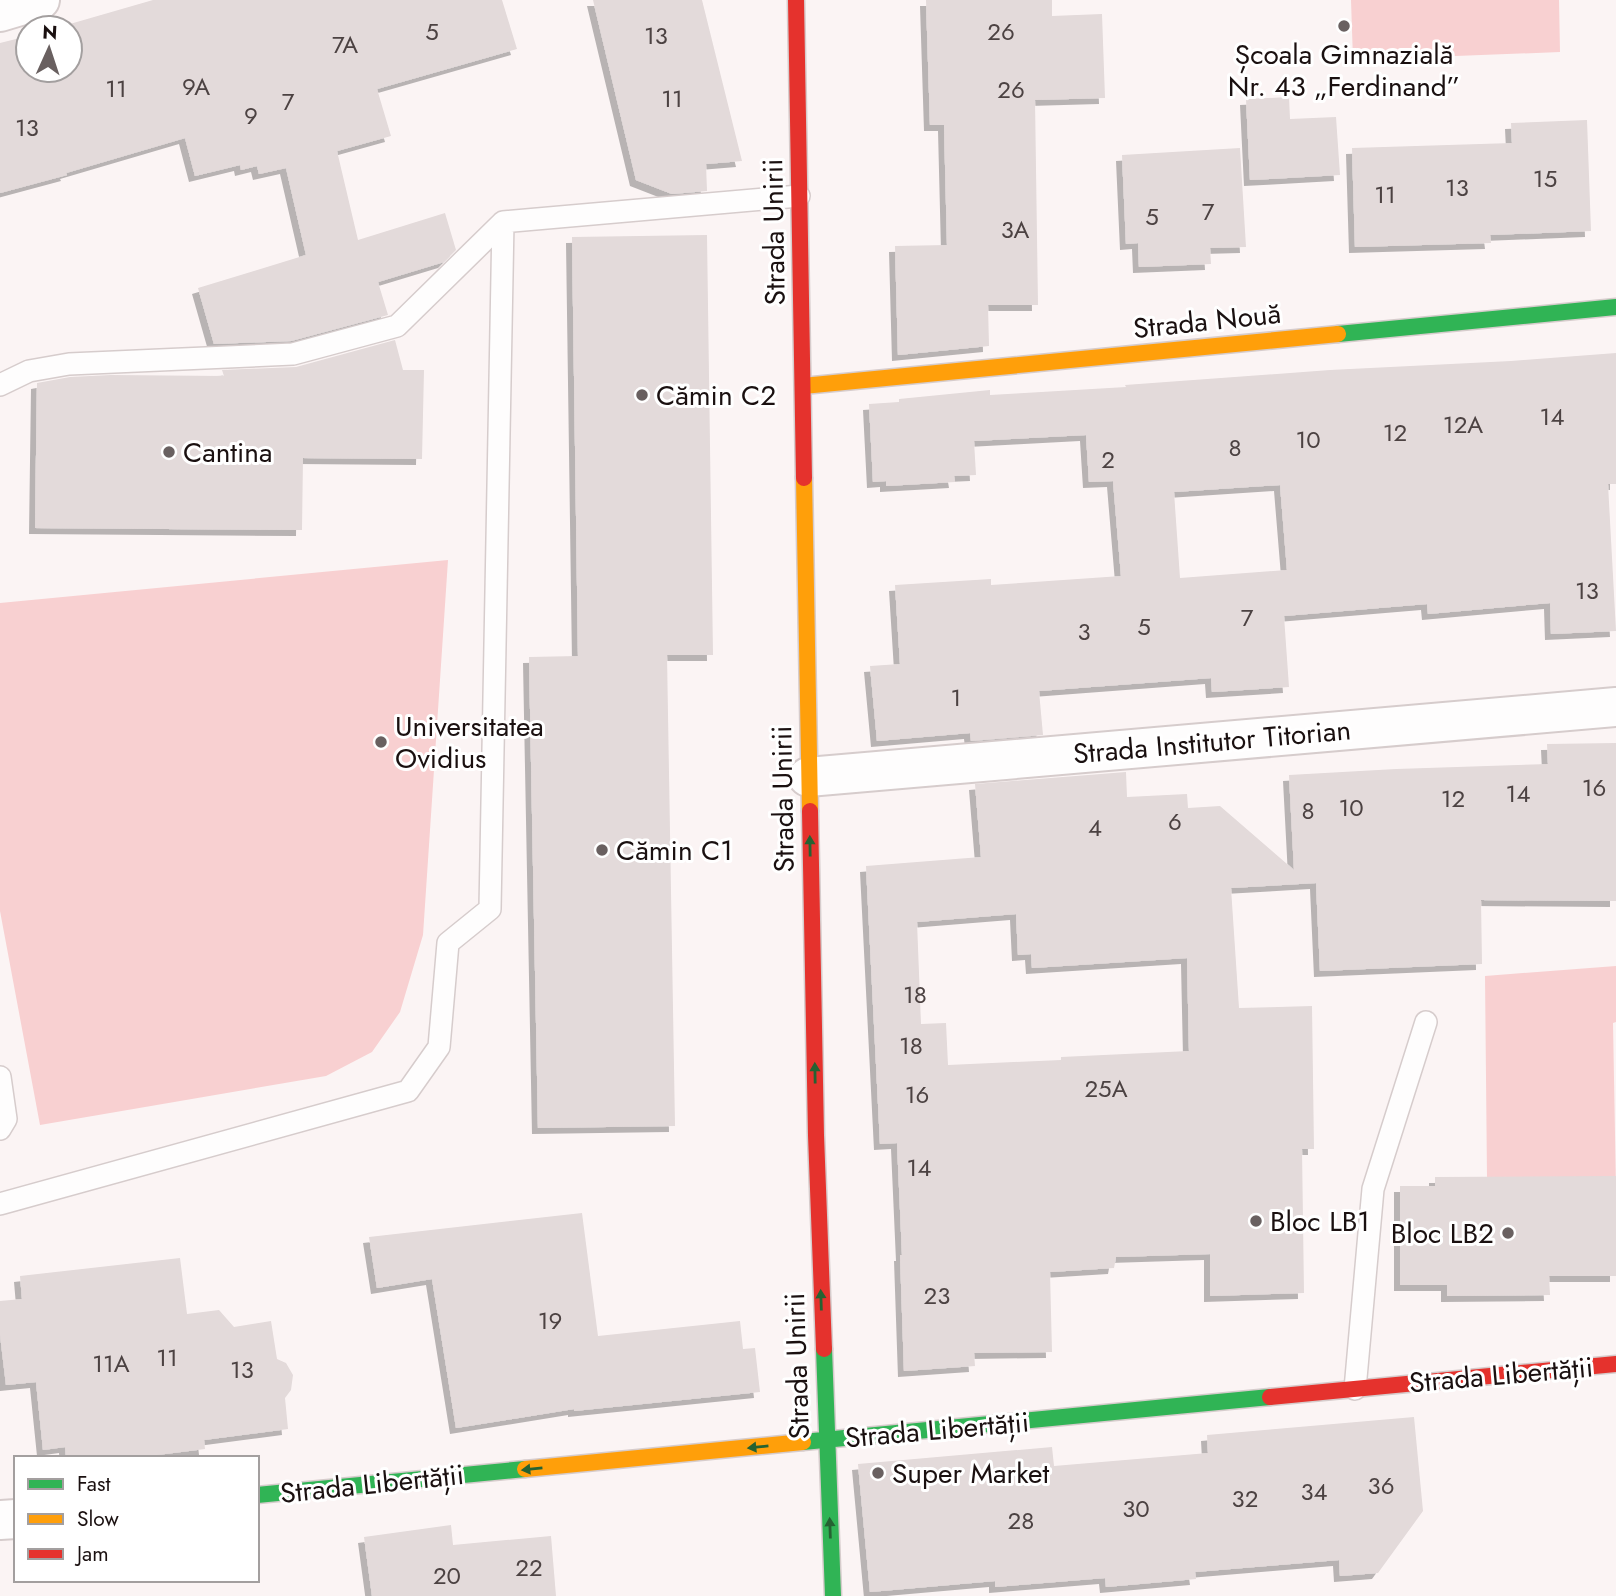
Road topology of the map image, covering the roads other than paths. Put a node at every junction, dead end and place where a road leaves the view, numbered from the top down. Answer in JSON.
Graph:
{"nodes":[{"id":1,"x":40,"y":0,"type":"edge"},
{"id":2,"x":796,"y":0,"type":"edge"},
{"id":3,"x":0,"y":12,"type":"edge"},
{"id":4,"x":799,"y":196,"type":"junction"},
{"id":5,"x":503,"y":222,"type":"junction"},
{"id":6,"x":1616,"y":307,"type":"edge"},
{"id":7,"x":0,"y":385,"type":"edge"},
{"id":8,"x":803,"y":386,"type":"junction"},
{"id":9,"x":1616,"y":708,"type":"edge"},
{"id":10,"x":808,"y":778,"type":"junction"},
{"id":11,"x":1426,"y":1022,"type":"dead end"},
{"id":12,"x":0,"y":1077,"type":"edge"},
{"id":13,"x":0,"y":1129,"type":"edge"},
{"id":14,"x":0,"y":1204,"type":"edge"},
{"id":15,"x":1616,"y":1364,"type":"edge"},
{"id":16,"x":1355,"y":1389,"type":"junction"},
{"id":17,"x":826,"y":1440,"type":"junction"},
{"id":18,"x":259,"y":1495,"type":"edge"},
{"id":19,"x":833,"y":1596,"type":"edge"}],
"edges":[{"from":1,"to":3,"type":"street"},
{"from":2,"to":4,"type":"street","name":"Strada Unirii"},
{"from":4,"to":5,"type":"lane"},
{"from":4,"to":8,"type":"street","name":"Strada Unirii"},
{"from":5,"to":7,"type":"lane"},
{"from":5,"to":14,"type":"lane"},
{"from":6,"to":8,"type":"street","name":"Strada Nouă"},
{"from":8,"to":10,"type":"street","name":"Strada Unirii"},
{"from":9,"to":10,"type":"street","name":"Strada Institutor Titorian"},
{"from":17,"to":10,"type":"street","name":"Strada Unirii","one_way":true},
{"from":11,"to":16,"type":"lane"},
{"from":12,"to":13,"type":"lane"},
{"from":15,"to":16,"type":"street","name":"Strada Libertății"},
{"from":16,"to":17,"type":"street","name":"Strada Libertății"},
{"from":17,"to":18,"type":"street","name":"Strada Libertății","one_way":true},
{"from":19,"to":17,"type":"street","name":"Strada Unirii","one_way":true}]}
